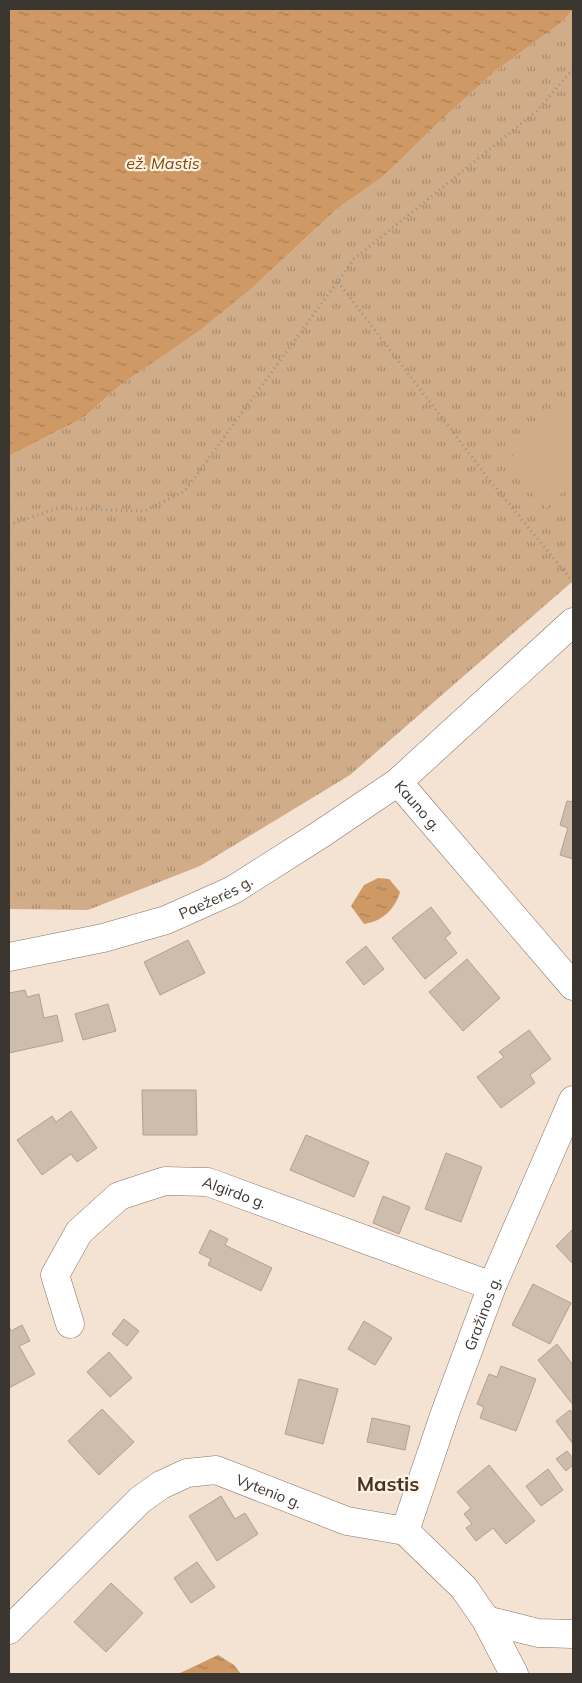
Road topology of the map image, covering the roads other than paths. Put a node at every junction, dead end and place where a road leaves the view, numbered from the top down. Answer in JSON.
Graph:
{"nodes":[{"id":1,"x":573,"y":622,"type":"edge"},
{"id":2,"x":398,"y":782,"type":"junction"},
{"id":3,"x":9,"y":957,"type":"edge"},
{"id":4,"x":573,"y":986,"type":"edge"},
{"id":5,"x":573,"y":1100,"type":"edge"},
{"id":6,"x":492,"y":1286,"type":"junction"},
{"id":7,"x":70,"y":1324,"type":"dead end"},
{"id":8,"x":405,"y":1531,"type":"junction"},
{"id":9,"x":486,"y":1620,"type":"junction"},
{"id":10,"x":9,"y":1630,"type":"edge"},
{"id":11,"x":573,"y":1634,"type":"edge"},
{"id":12,"x":514,"y":1674,"type":"edge"}],
"edges":[{"from":1,"to":2,"type":"street","name":"Kauno g."},
{"from":2,"to":3,"type":"street","name":"Paežerės g."},
{"from":2,"to":4,"type":"street","name":"Kauno g."},
{"from":5,"to":6,"type":"street","name":"Gražinos g."},
{"from":6,"to":7,"type":"street","name":"Algirdo g."},
{"from":6,"to":8,"type":"street","name":"Gražinos g."},
{"from":8,"to":9,"type":"street"},
{"from":8,"to":10,"type":"street","name":"Vytenio g."},
{"from":9,"to":11,"type":"street"},
{"from":9,"to":12,"type":"street"}]}
